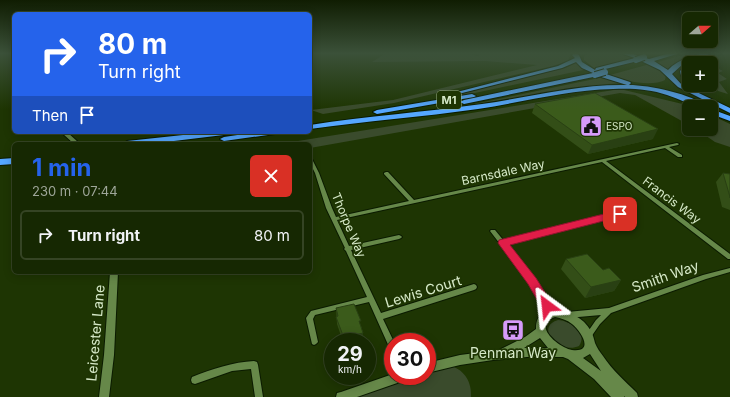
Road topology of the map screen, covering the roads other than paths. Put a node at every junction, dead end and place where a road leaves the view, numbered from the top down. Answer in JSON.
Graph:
{"nodes":[{"id":1,"x":543,"y":72,"type":"edge"},
{"id":2,"x":593,"y":72,"type":"junction"},
{"id":3,"x":597,"y":72,"type":"edge"},
{"id":4,"x":607,"y":72,"type":"edge"},
{"id":5,"x":660,"y":72,"type":"edge"},
{"id":6,"x":671,"y":72,"type":"edge"},
{"id":7,"x":666,"y":79,"type":"junction"},
{"id":8,"x":636,"y":84,"type":"junction"},
{"id":9,"x":646,"y":84,"type":"junction"},
{"id":10,"x":581,"y":90,"type":"junction"},
{"id":11,"x":702,"y":92,"type":"edge"},
{"id":12,"x":688,"y":100,"type":"edge"},
{"id":13,"x":694,"y":100,"type":"edge"},
{"id":14,"x":730,"y":110,"type":"edge"},
{"id":15,"x":718,"y":111,"type":"edge"},
{"id":16,"x":718,"y":114,"type":"edge"},
{"id":17,"x":350,"y":115,"type":"junction"},
{"id":18,"x":730,"y":118,"type":"edge"},
{"id":19,"x":360,"y":120,"type":"junction"},
{"id":20,"x":312,"y":122,"type":"edge"},
{"id":21,"x":312,"y":127,"type":"edge"},
{"id":22,"x":66,"y":134,"type":"edge"},
{"id":23,"x":214,"y":134,"type":"edge"},
{"id":24,"x":260,"y":134,"type":"edge"},
{"id":25,"x":76,"y":142,"type":"edge"},
{"id":26,"x":144,"y":142,"type":"edge"},
{"id":27,"x":196,"y":142,"type":"edge"},
{"id":28,"x":677,"y":144,"type":"dead end"},
{"id":29,"x":665,"y":146,"type":"junction"},
{"id":30,"x":12,"y":155,"type":"edge"},
{"id":31,"x":0,"y":156,"type":"edge"},
{"id":32,"x":680,"y":156,"type":"dead end"},
{"id":33,"x":602,"y":160,"type":"junction"},
{"id":34,"x":12,"y":161,"type":"edge"},
{"id":35,"x":0,"y":162,"type":"edge"},
{"id":36,"x":312,"y":163,"type":"edge"},
{"id":37,"x":386,"y":173,"type":"dead end"},
{"id":38,"x":412,"y":202,"type":"junction"},
{"id":39,"x":620,"y":214,"type":"dead end"},
{"id":40,"x":334,"y":219,"type":"junction"},
{"id":41,"x":493,"y":231,"type":"dead end"},
{"id":42,"x":399,"y":237,"type":"dead end"},
{"id":43,"x":503,"y":243,"type":"junction"},
{"id":44,"x":347,"y":249,"type":"junction"},
{"id":45,"x":730,"y":257,"type":"edge"},
{"id":46,"x":730,"y":270,"type":"edge"},
{"id":47,"x":114,"y":274,"type":"edge"},
{"id":48,"x":474,"y":288,"type":"dead end"},
{"id":49,"x":370,"y":299,"type":"junction"},
{"id":50,"x":609,"y":311,"type":"junction"},
{"id":51,"x":552,"y":314,"type":"junction"},
{"id":52,"x":566,"y":315,"type":"junction"},
{"id":53,"x":379,"y":317,"type":"junction"},
{"id":54,"x":541,"y":330,"type":"junction"},
{"id":55,"x":386,"y":333,"type":"edge"},
{"id":56,"x":590,"y":339,"type":"junction"},
{"id":57,"x":314,"y":342,"type":"dead end"},
{"id":58,"x":499,"y":353,"type":"junction"},
{"id":59,"x":567,"y":354,"type":"junction"},
{"id":60,"x":436,"y":365,"type":"edge"},
{"id":61,"x":195,"y":380,"type":"dead end"},
{"id":62,"x":384,"y":382,"type":"edge"},
{"id":63,"x":104,"y":397,"type":"edge"},
{"id":64,"x":259,"y":397,"type":"edge"},
{"id":65,"x":341,"y":397,"type":"edge"},
{"id":66,"x":619,"y":397,"type":"edge"},
{"id":67,"x":633,"y":397,"type":"edge"}],
"edges":[{"from":1,"to":17,"type":"highway"},
{"from":2,"to":4,"type":"highway","number":"M1","bridge":true},
{"from":2,"to":17,"type":"highway","number":"M1"},
{"from":2,"to":19,"type":"highway","number":"M1"},
{"from":3,"to":8,"type":"highway"},
{"from":5,"to":7,"type":"highway"},
{"from":6,"to":7,"type":"highway"},
{"from":7,"to":9,"type":"highway"},
{"from":7,"to":14,"type":"highway"},
{"from":8,"to":9,"type":"highway"},
{"from":8,"to":10,"type":"highway"},
{"from":9,"to":13,"type":"highway"},
{"from":10,"to":12,"type":"highway"},
{"from":10,"to":19,"type":"highway"},
{"from":11,"to":14,"type":"highway"},
{"from":15,"to":18,"type":"highway"},
{"from":16,"to":18,"type":"highway"},
{"from":17,"to":20,"type":"highway","number":"M1"},
{"from":19,"to":21,"type":"highway","number":"M1"},
{"from":22,"to":25,"type":"street"},
{"from":23,"to":26,"type":"highway"},
{"from":24,"to":27,"type":"highway"},
{"from":28,"to":29,"type":"street","name":"Barnsdale Way"},
{"from":29,"to":32,"type":"street"},
{"from":29,"to":33,"type":"street","name":"Barnsdale Way"},
{"from":30,"to":31,"type":"highway"},
{"from":33,"to":38,"type":"street","name":"Barnsdale Way"},
{"from":33,"to":45,"type":"street","name":"Francis Way"},
{"from":34,"to":35,"type":"highway"},
{"from":36,"to":40,"type":"street","name":"Thorpe Way"},
{"from":37,"to":38,"type":"street"},
{"from":38,"to":40,"type":"street","name":"Barnsdale Way"},
{"from":39,"to":43,"type":"street"},
{"from":40,"to":44,"type":"street","name":"Thorpe Way"},
{"from":41,"to":43,"type":"street"},
{"from":42,"to":44,"type":"street"},
{"from":43,"to":51,"type":"street"},
{"from":44,"to":49,"type":"street","name":"Thorpe Way"},
{"from":46,"to":50,"type":"street","name":"Smith Way"},
{"from":47,"to":63,"type":"street","name":"Leicester Lane"},
{"from":48,"to":53,"type":"street","name":"Lewis Court"},
{"from":49,"to":53,"type":"street","name":"Thorpe Way"},
{"from":49,"to":57,"type":"street"},
{"from":50,"to":52,"type":"street","name":"Smith Way"},
{"from":50,"to":56,"type":"street","name":"Smith Way"},
{"from":51,"to":52,"type":"street"},
{"from":51,"to":54,"type":"street"},
{"from":52,"to":56,"type":"street"},
{"from":53,"to":55,"type":"street","name":"Thorpe Way"},
{"from":54,"to":58,"type":"street"},
{"from":54,"to":59,"type":"street"},
{"from":56,"to":59,"type":"street"},
{"from":56,"to":67,"type":"street"},
{"from":58,"to":59,"type":"street"},
{"from":58,"to":60,"type":"street"},
{"from":59,"to":66,"type":"street"},
{"from":61,"to":64,"type":"street"},
{"from":62,"to":65,"type":"street"}]}
